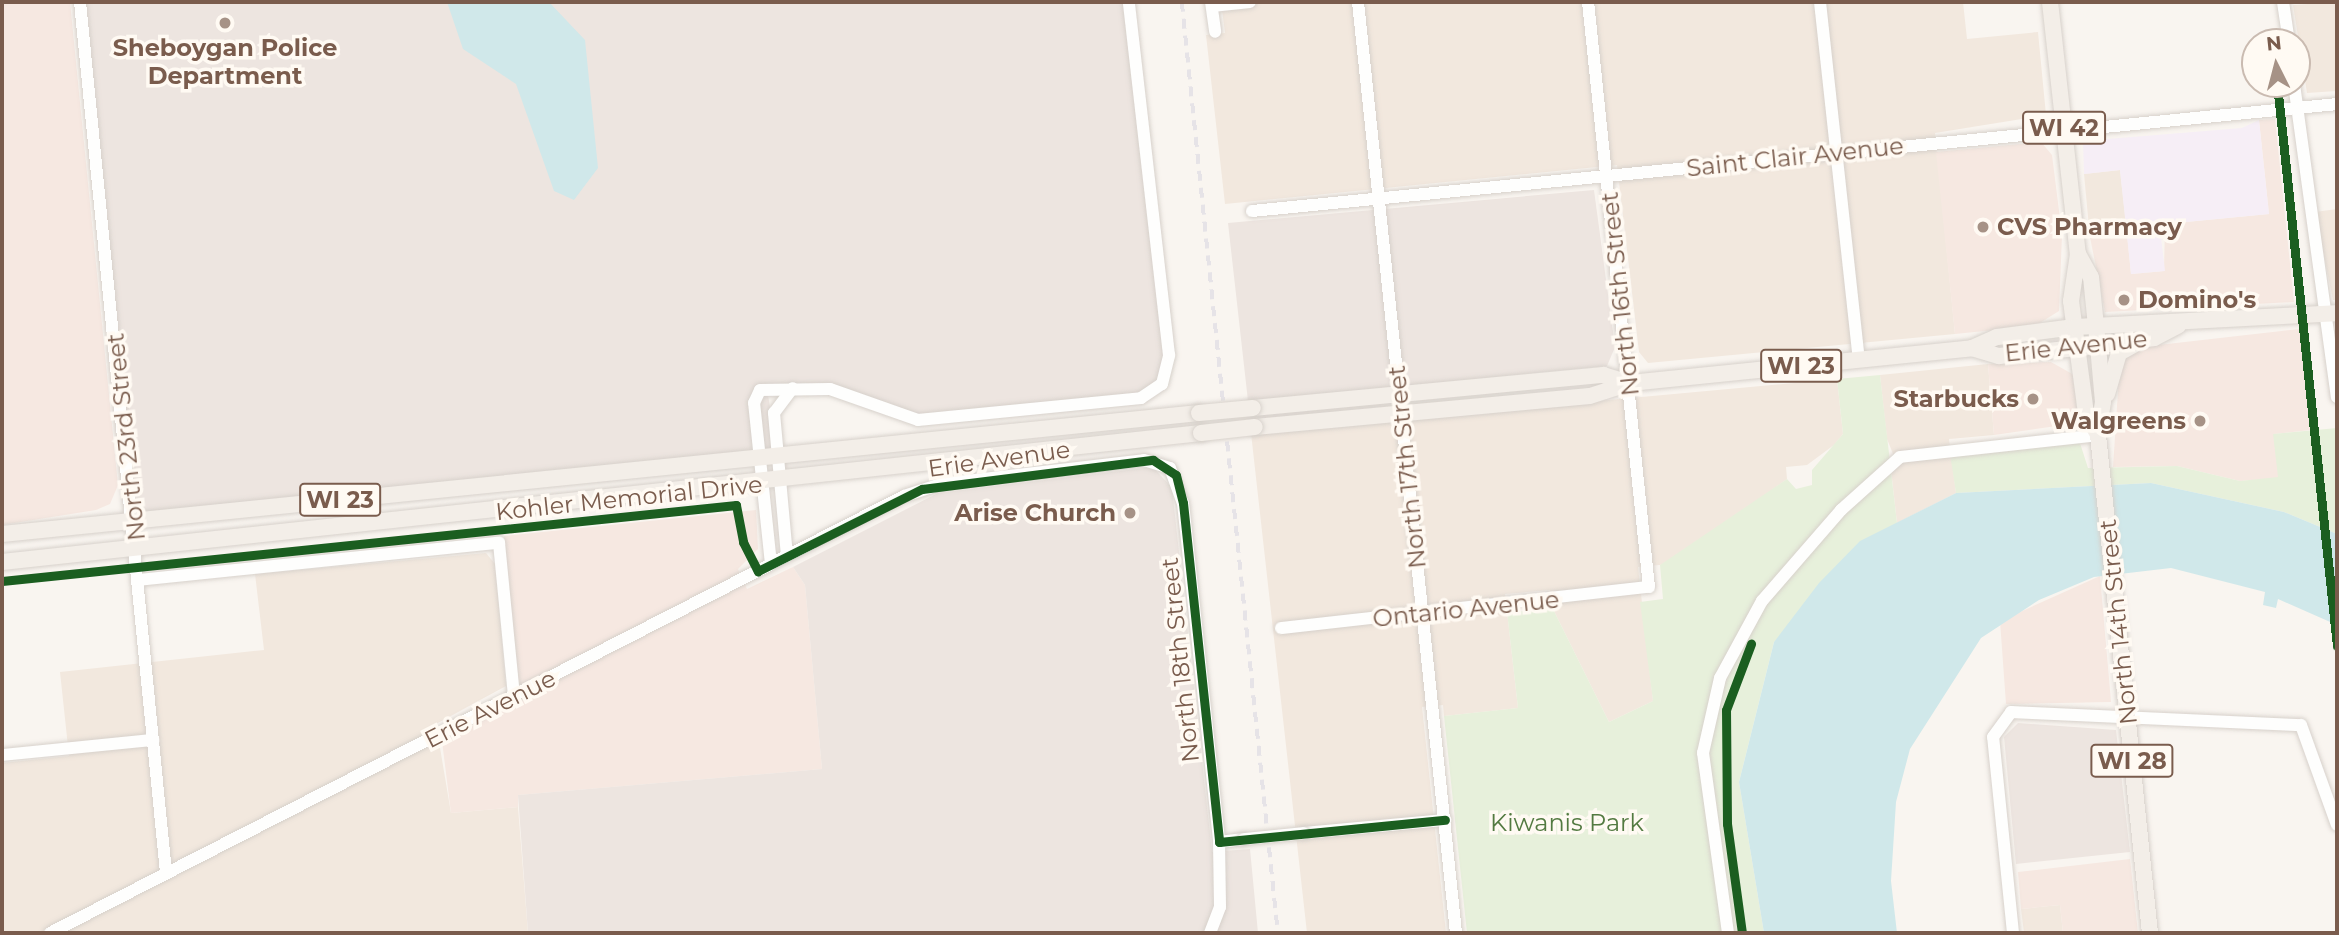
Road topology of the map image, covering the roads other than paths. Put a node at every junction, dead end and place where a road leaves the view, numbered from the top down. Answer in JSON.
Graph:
{"nodes":[{"id":1,"x":80,"y":2,"type":"edge"},
{"id":2,"x":1129,"y":2,"type":"edge"},
{"id":3,"x":1250,"y":2,"type":"edge"},
{"id":4,"x":1358,"y":2,"type":"edge"},
{"id":5,"x":1588,"y":2,"type":"edge"},
{"id":6,"x":1819,"y":2,"type":"edge"},
{"id":7,"x":2050,"y":2,"type":"edge"},
{"id":8,"x":2283,"y":2,"type":"edge"},
{"id":9,"x":1211,"y":4,"type":"edge"},
{"id":10,"x":2286,"y":28,"type":"edge"},
{"id":11,"x":1215,"y":33,"type":"dead end"},
{"id":12,"x":2296,"y":98,"type":"edge"},
{"id":13,"x":2337,"y":104,"type":"edge"},
{"id":14,"x":2297,"y":108,"type":"junction"},
{"id":15,"x":2065,"y":131,"type":"junction"},
{"id":16,"x":1836,"y":153,"type":"junction"},
{"id":17,"x":1607,"y":176,"type":"junction"},
{"id":18,"x":1378,"y":198,"type":"junction"},
{"id":19,"x":1252,"y":211,"type":"dead end"},
{"id":20,"x":2078,"y":254,"type":"junction"},
{"id":21,"x":2329,"y":313,"type":"edge"},
{"id":22,"x":2096,"y":325,"type":"junction"},
{"id":23,"x":2178,"y":326,"type":"junction"},
{"id":24,"x":2074,"y":327,"type":"junction"},
{"id":25,"x":2149,"y":339,"type":"junction"},
{"id":26,"x":2098,"y":345,"type":"junction"},
{"id":27,"x":1972,"y":348,"type":"junction"},
{"id":28,"x":2077,"y":348,"type":"junction"},
{"id":29,"x":1859,"y":360,"type":"junction"},
{"id":30,"x":1630,"y":383,"type":"junction"},
{"id":31,"x":793,"y":388,"type":"junction"},
{"id":32,"x":1399,"y":394,"type":"junction"},
{"id":33,"x":2337,"y":397,"type":"edge"},
{"id":34,"x":2104,"y":402,"type":"junction"},
{"id":35,"x":1253,"y":408,"type":"joint"},
{"id":36,"x":1401,"y":413,"type":"junction"},
{"id":37,"x":1255,"y":426,"type":"joint"},
{"id":38,"x":2098,"y":435,"type":"junction"},
{"id":39,"x":778,"y":456,"type":"junction"},
{"id":40,"x":760,"y":458,"type":"junction"},
{"id":41,"x":1176,"y":475,"type":"joint"},
{"id":42,"x":780,"y":482,"type":"junction"},
{"id":43,"x":762,"y":484,"type":"junction"},
{"id":44,"x":136,"y":520,"type":"junction"},
{"id":45,"x":2,"y":534,"type":"edge"},
{"id":46,"x":137,"y":548,"type":"junction"},
{"id":47,"x":788,"y":556,"type":"junction"},
{"id":48,"x":2,"y":562,"type":"edge"},
{"id":49,"x":771,"y":564,"type":"junction"},
{"id":50,"x":138,"y":580,"type":"junction"},
{"id":51,"x":1649,"y":587,"type":"joint"},
{"id":52,"x":1423,"y":613,"type":"junction"},
{"id":53,"x":1281,"y":628,"type":"dead end"},
{"id":54,"x":514,"y":696,"type":"junction"},
{"id":55,"x":2128,"y":716,"type":"junction"},
{"id":56,"x":153,"y":740,"type":"junction"},
{"id":57,"x":2,"y":755,"type":"edge"},
{"id":58,"x":1445,"y":820,"type":"junction"},
{"id":59,"x":2337,"y":825,"type":"edge"},
{"id":60,"x":1219,"y":842,"type":"junction"},
{"id":61,"x":166,"y":873,"type":"junction"},
{"id":62,"x":50,"y":933,"type":"edge"},
{"id":63,"x":1209,"y":933,"type":"edge"},
{"id":64,"x":1456,"y":933,"type":"edge"},
{"id":65,"x":1728,"y":933,"type":"edge"},
{"id":66,"x":2013,"y":933,"type":"edge"},
{"id":67,"x":2150,"y":933,"type":"edge"}],
"edges":[{"from":1,"to":44,"type":"street","name":"North 23rd Street"},
{"from":2,"to":31,"type":"street"},
{"from":3,"to":9,"type":"street"},
{"from":4,"to":18,"type":"street","name":"North 17th Street"},
{"from":5,"to":17,"type":"street","name":"North 16th Street"},
{"from":6,"to":16,"type":"street"},
{"from":7,"to":15,"type":"main road","name":"North 14th Street","number":"WI 42"},
{"from":8,"to":10,"type":"street"},
{"from":9,"to":11,"type":"street"},
{"from":12,"to":14,"type":"street"},
{"from":13,"to":14,"type":"street","name":"Saint Clair Avenue"},
{"from":14,"to":15,"type":"street","name":"Saint Clair Avenue"},
{"from":14,"to":21,"type":"street"},
{"from":15,"to":16,"type":"street","name":"Saint Clair Avenue"},
{"from":15,"to":20,"type":"main road","name":"North 14th Street","number":"WI 42"},
{"from":16,"to":17,"type":"street","name":"Saint Clair Avenue"},
{"from":16,"to":29,"type":"street"},
{"from":17,"to":18,"type":"street","name":"Saint Clair Avenue"},
{"from":17,"to":30,"type":"street","name":"North 16th Street"},
{"from":18,"to":19,"type":"street","name":"Saint Clair Avenue"},
{"from":18,"to":32,"type":"street","name":"North 17th Street"},
{"from":20,"to":22,"type":"main road","name":"North 14th Street","number":"WI 42"},
{"from":20,"to":24,"type":"main road","name":"North 14th Street","number":"WI 42"},
{"from":21,"to":23,"type":"main road","name":"Erie Avenue"},
{"from":21,"to":33,"type":"street"},
{"from":22,"to":23,"type":"main road","name":"Erie Avenue"},
{"from":22,"to":24,"type":"main road","name":"Erie Avenue","number":"WI 23"},
{"from":22,"to":26,"type":"main road","name":"North 14th Street","number":"WI 28"},
{"from":23,"to":25,"type":"main road","name":"Erie Avenue"},
{"from":24,"to":27,"type":"main road","name":"Erie Avenue","number":"WI 23"},
{"from":24,"to":28,"type":"main road","name":"North 14th Street","number":"WI 28"},
{"from":25,"to":26,"type":"main road","name":"Erie Avenue"},
{"from":25,"to":34,"type":"main road"},
{"from":26,"to":28,"type":"main road","name":"Erie Avenue","number":"WI 23"},
{"from":26,"to":34,"type":"main road","name":"North 14th Street","number":"WI 28"},
{"from":27,"to":28,"type":"main road","name":"Erie Avenue","number":"WI 23"},
{"from":27,"to":29,"type":"main road","name":"Erie Avenue","number":"WI 23"},
{"from":28,"to":38,"type":"main road","name":"North 14th Street","number":"WI 28"},
{"from":29,"to":30,"type":"main road","name":"Erie Avenue","number":"WI 23"},
{"from":30,"to":32,"type":"main road","name":"Erie Avenue","number":"WI 23"},
{"from":30,"to":36,"type":"main road","name":"Erie Avenue","number":"WI 23"},
{"from":30,"to":51,"type":"street","name":"North 16th Street"},
{"from":31,"to":39,"type":"street"},
{"from":31,"to":40,"type":"street"},
{"from":32,"to":35,"type":"main road","name":"Erie Avenue","number":"WI 23"},
{"from":32,"to":36,"type":"street","name":"North 17th Street"},
{"from":34,"to":38,"type":"main road","name":"North 14th Street","number":"WI 28"},
{"from":35,"to":39,"type":"main road","name":"Kohler Memorial Drive","number":"WI 23","bridge":true},
{"from":36,"to":37,"type":"main road","name":"Erie Avenue","number":"WI 23"},
{"from":36,"to":52,"type":"street","name":"North 17th Street"},
{"from":37,"to":42,"type":"main road","name":"Kohler Memorial Drive","number":"WI 23","bridge":true},
{"from":38,"to":55,"type":"main road","name":"North 14th Street","number":"WI 28"},
{"from":38,"to":65,"type":"street"},
{"from":39,"to":40,"type":"main road","name":"Kohler Memorial Drive","number":"WI 23"},
{"from":39,"to":42,"type":"street"},
{"from":40,"to":43,"type":"street"},
{"from":40,"to":44,"type":"main road","name":"Kohler Memorial Drive","number":"WI 23"},
{"from":41,"to":47,"type":"street","name":"Erie Avenue"},
{"from":41,"to":60,"type":"street","name":"North 18th Street"},
{"from":42,"to":43,"type":"main road","name":"Kohler Memorial Drive","number":"WI 23"},
{"from":42,"to":47,"type":"street"},
{"from":43,"to":46,"type":"main road","name":"Kohler Memorial Drive","number":"WI 23"},
{"from":43,"to":49,"type":"street"},
{"from":44,"to":45,"type":"main road","name":"Kohler Memorial Drive","number":"WI 23"},
{"from":44,"to":46,"type":"street","name":"North 23rd Street"},
{"from":46,"to":48,"type":"main road","name":"Kohler Memorial Drive","number":"WI 23"},
{"from":46,"to":50,"type":"street","name":"North 23rd Street"},
{"from":47,"to":49,"type":"street","name":"Erie Avenue"},
{"from":49,"to":54,"type":"street","name":"Erie Avenue"},
{"from":50,"to":54,"type":"street"},
{"from":50,"to":56,"type":"street","name":"North 23rd Street"},
{"from":51,"to":52,"type":"street","name":"Ontario Avenue"},
{"from":52,"to":53,"type":"street","name":"Ontario Avenue"},
{"from":52,"to":58,"type":"street","name":"North 17th Street"},
{"from":54,"to":61,"type":"street","name":"Erie Avenue"},
{"from":55,"to":59,"type":"street"},
{"from":55,"to":66,"type":"street"},
{"from":55,"to":67,"type":"main road","name":"North 14th Street","number":"WI 28"},
{"from":56,"to":57,"type":"street"},
{"from":56,"to":61,"type":"street","name":"North 23rd Street"},
{"from":58,"to":60,"type":"street","bridge":true},
{"from":58,"to":64,"type":"street","name":"North 17th Street"},
{"from":60,"to":63,"type":"street","name":"North 18th Street"},
{"from":61,"to":62,"type":"street","name":"Erie Avenue"}]}
